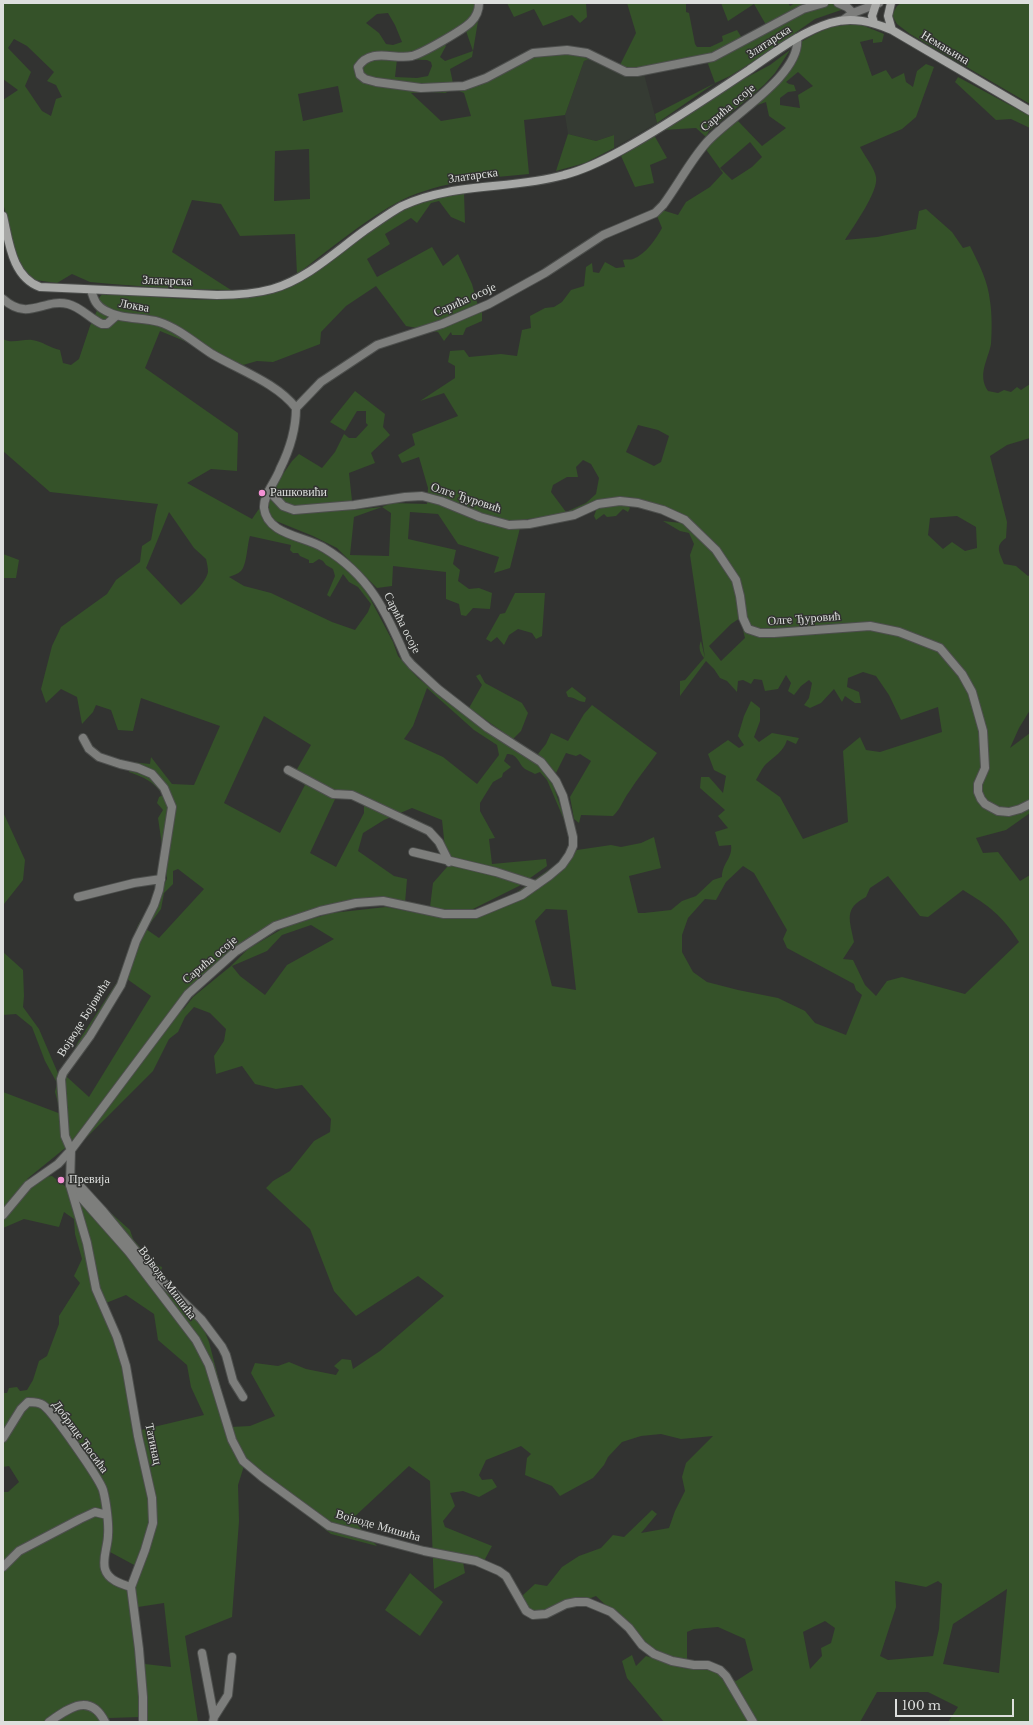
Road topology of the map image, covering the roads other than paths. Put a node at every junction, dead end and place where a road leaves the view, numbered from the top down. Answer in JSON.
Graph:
{"nodes":[{"id":1,"x":480,"y":3,"type":"edge"},
{"id":2,"x":824,"y":3,"type":"edge"},
{"id":3,"x":838,"y":3,"type":"edge"},
{"id":4,"x":891,"y":3,"type":"edge"},
{"id":5,"x":878,"y":4,"type":"edge"},
{"id":6,"x":852,"y":13,"type":"junction"},
{"id":7,"x":843,"y":20,"type":"junction"},
{"id":8,"x":874,"y":23,"type":"junction"},
{"id":9,"x":892,"y":30,"type":"junction"},
{"id":10,"x":797,"y":38,"type":"junction"},
{"id":11,"x":1030,"y":111,"type":"edge"},
{"id":12,"x":3,"y":216,"type":"edge"},
{"id":13,"x":91,"y":290,"type":"junction"},
{"id":14,"x":3,"y":299,"type":"edge"},
{"id":15,"x":116,"y":316,"type":"junction"},
{"id":16,"x":296,"y":408,"type":"junction"},
{"id":17,"x":269,"y":491,"type":"junction"},
{"id":18,"x":83,"y":738,"type":"dead end"},
{"id":19,"x":288,"y":770,"type":"dead end"},
{"id":20,"x":1030,"y":804,"type":"edge"},
{"id":21,"x":413,"y":852,"type":"dead end"},
{"id":22,"x":449,"y":862,"type":"junction"},
{"id":23,"x":161,"y":879,"type":"junction"},
{"id":24,"x":536,"y":885,"type":"junction"},
{"id":25,"x":78,"y":897,"type":"dead end"},
{"id":26,"x":71,"y":1150,"type":"junction"},
{"id":27,"x":70,"y":1180,"type":"junction"},
{"id":28,"x":3,"y":1215,"type":"edge"},
{"id":29,"x":243,"y":1398,"type":"dead end"},
{"id":30,"x":3,"y":1438,"type":"edge"},
{"id":31,"x":107,"y":1515,"type":"junction"},
{"id":32,"x":3,"y":1567,"type":"edge"},
{"id":33,"x":131,"y":1587,"type":"junction"},
{"id":34,"x":202,"y":1653,"type":"dead end"},
{"id":35,"x":232,"y":1657,"type":"dead end"},
{"id":36,"x":67,"y":1710,"type":"junction"},
{"id":37,"x":213,"y":1720,"type":"edge"},
{"id":38,"x":49,"y":1722,"type":"edge"},
{"id":39,"x":60,"y":1722,"type":"edge"},
{"id":40,"x":105,"y":1722,"type":"edge"},
{"id":41,"x":143,"y":1722,"type":"edge"},
{"id":42,"x":752,"y":1722,"type":"edge"}],
"edges":[{"from":1,"to":2,"type":"street"},
{"from":3,"to":6,"type":"street"},
{"from":4,"to":9,"type":"main road"},
{"from":5,"to":6,"type":"street"},
{"from":5,"to":8,"type":"main road"},
{"from":6,"to":7,"type":"street"},
{"from":7,"to":8,"type":"main road","name":"Немањина"},
{"from":7,"to":10,"type":"main road","name":"Златарска"},
{"from":8,"to":9,"type":"main road","name":"Немањина"},
{"from":9,"to":11,"type":"main road","name":"Немањина"},
{"from":10,"to":13,"type":"main road","name":"Златарска"},
{"from":10,"to":16,"type":"street","name":"Сарића осоје"},
{"from":12,"to":13,"type":"main road"},
{"from":13,"to":15,"type":"street","name":"Локва"},
{"from":14,"to":15,"type":"street"},
{"from":15,"to":16,"type":"street","name":"Локва"},
{"from":16,"to":17,"type":"street","name":"Сарића осоје"},
{"from":17,"to":20,"type":"street","name":"Олге Ђуровић"},
{"from":17,"to":24,"type":"street","name":"Сарића осоје"},
{"from":18,"to":23,"type":"street","name":"Војводе Бојовића"},
{"from":19,"to":22,"type":"street"},
{"from":21,"to":22,"type":"street"},
{"from":22,"to":24,"type":"street"},
{"from":23,"to":25,"type":"street"},
{"from":23,"to":26,"type":"street","name":"Војводе Бојовића"},
{"from":24,"to":26,"type":"street","name":"Сарића осоје"},
{"from":26,"to":27,"type":"street"},
{"from":26,"to":28,"type":"street","name":"Сарића осоје"},
{"from":27,"to":29,"type":"street","name":"Војводе Мишића"},
{"from":27,"to":33,"type":"street","name":"Татинац"},
{"from":27,"to":42,"type":"street","name":"Војводе Мишића"},
{"from":30,"to":31,"type":"street","name":"Добрице Ћосића"},
{"from":31,"to":32,"type":"street"},
{"from":31,"to":33,"type":"street","name":"Добрице Ћосића"},
{"from":33,"to":41,"type":"street","name":"Татинац"},
{"from":34,"to":37,"type":"street"},
{"from":35,"to":37,"type":"street"},
{"from":36,"to":38,"type":"street"},
{"from":36,"to":39,"type":"street"},
{"from":36,"to":40,"type":"street"}]}
